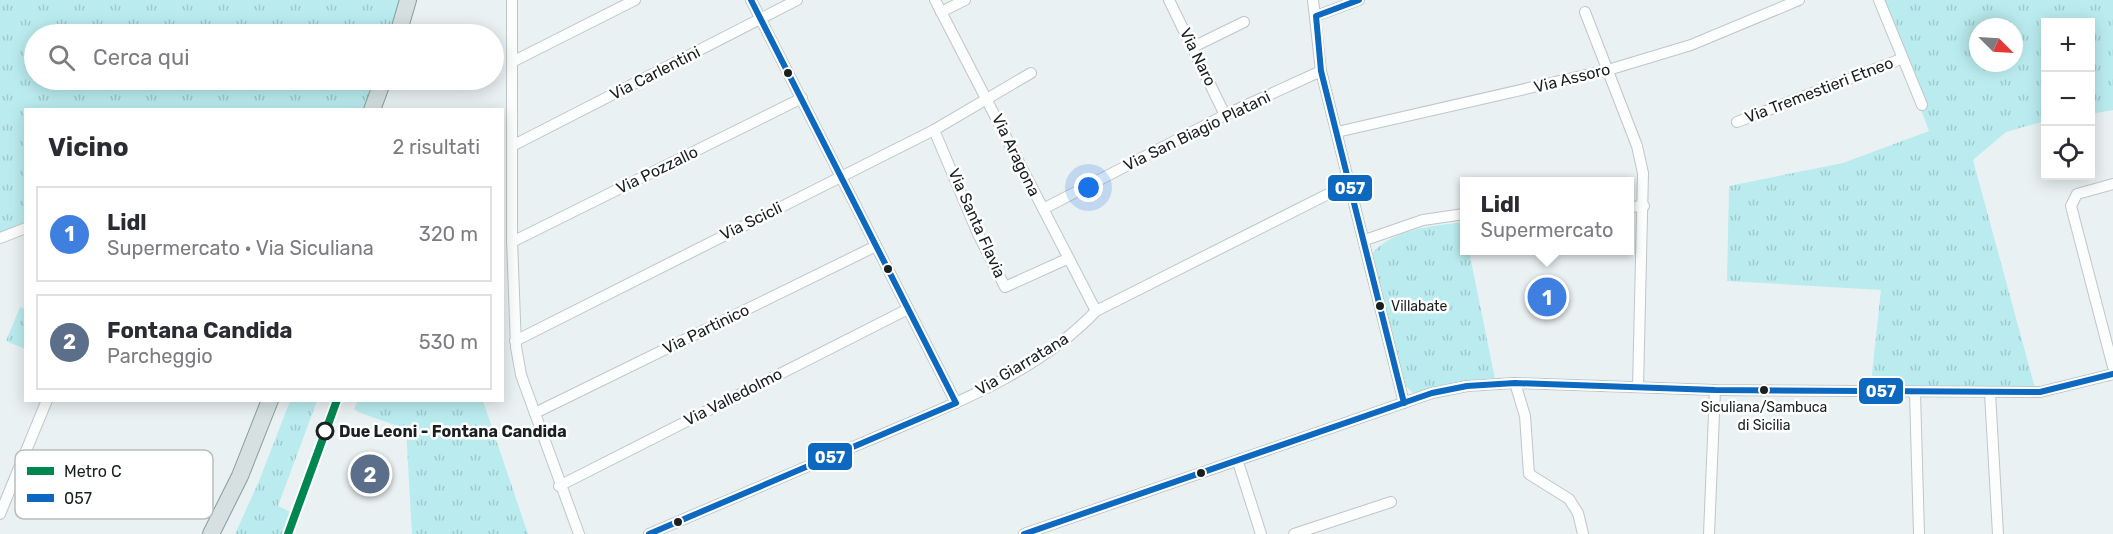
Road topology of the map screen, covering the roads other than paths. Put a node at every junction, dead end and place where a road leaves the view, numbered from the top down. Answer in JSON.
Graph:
{"nodes":[{"id":1,"x":408,"y":0,"type":"edge"},
{"id":2,"x":512,"y":0,"type":"edge"},
{"id":3,"x":635,"y":0,"type":"edge"},
{"id":4,"x":751,"y":0,"type":"edge"},
{"id":5,"x":797,"y":0,"type":"edge"},
{"id":6,"x":935,"y":0,"type":"edge"},
{"id":7,"x":965,"y":0,"type":"edge"},
{"id":8,"x":1169,"y":0,"type":"edge"},
{"id":9,"x":1313,"y":0,"type":"edge"},
{"id":10,"x":1359,"y":0,"type":"edge"},
{"id":11,"x":1799,"y":0,"type":"edge"},
{"id":12,"x":1878,"y":0,"type":"edge"},
{"id":13,"x":941,"y":12,"type":"junction"},
{"id":14,"x":1585,"y":12,"type":"dead end"},
{"id":15,"x":1316,"y":16,"type":"junction"},
{"id":16,"x":761,"y":19,"type":"junction"},
{"id":17,"x":1244,"y":22,"type":"dead end"},
{"id":18,"x":401,"y":24,"type":"edge"},
{"id":19,"x":1193,"y":47,"type":"junction"},
{"id":20,"x":1901,"y":59,"type":"junction"},
{"id":21,"x":512,"y":62,"type":"junction"},
{"id":22,"x":1321,"y":70,"type":"junction"},
{"id":23,"x":1608,"y":70,"type":"junction"},
{"id":24,"x":1030,"y":73,"type":"dead end"},
{"id":25,"x":379,"y":90,"type":"edge"},
{"id":26,"x":802,"y":98,"type":"junction"},
{"id":27,"x":987,"y":100,"type":"junction"},
{"id":28,"x":1922,"y":105,"type":"dead end"},
{"id":29,"x":373,"y":108,"type":"edge"},
{"id":30,"x":1226,"y":115,"type":"junction"},
{"id":31,"x":1737,"y":122,"type":"dead end"},
{"id":32,"x":934,"y":129,"type":"junction"},
{"id":33,"x":1337,"y":132,"type":"junction"},
{"id":34,"x":512,"y":146,"type":"junction"},
{"id":35,"x":842,"y":177,"type":"junction"},
{"id":36,"x":1348,"y":184,"type":"junction"},
{"id":37,"x":2113,"y":184,"type":"edge"},
{"id":38,"x":1644,"y":206,"type":"junction"},
{"id":39,"x":1634,"y":207,"type":"edge"},
{"id":40,"x":1043,"y":209,"type":"junction"},
{"id":41,"x":1460,"y":215,"type":"edge"},
{"id":42,"x":24,"y":229,"type":"edge"},
{"id":43,"x":0,"y":237,"type":"edge"},
{"id":44,"x":1365,"y":240,"type":"junction"},
{"id":45,"x":512,"y":242,"type":"junction"},
{"id":46,"x":876,"y":246,"type":"junction"},
{"id":47,"x":1067,"y":259,"type":"junction"},
{"id":48,"x":908,"y":309,"type":"junction"},
{"id":49,"x":1096,"y":311,"type":"junction"},
{"id":50,"x":515,"y":341,"type":"junction"},
{"id":51,"x":2113,"y":367,"type":"edge"},
{"id":52,"x":2113,"y":374,"type":"edge"},
{"id":53,"x":1515,"y":383,"type":"junction"},
{"id":54,"x":1638,"y":387,"type":"junction"},
{"id":55,"x":1715,"y":390,"type":"junction"},
{"id":56,"x":1915,"y":393,"type":"junction"},
{"id":57,"x":1990,"y":393,"type":"junction"},
{"id":58,"x":46,"y":402,"type":"edge"},
{"id":59,"x":269,"y":402,"type":"edge"},
{"id":60,"x":956,"y":403,"type":"junction"},
{"id":61,"x":1404,"y":403,"type":"junction"},
{"id":62,"x":535,"y":413,"type":"junction"},
{"id":63,"x":26,"y":450,"type":"edge"},
{"id":64,"x":1238,"y":462,"type":"junction"},
{"id":65,"x":15,"y":478,"type":"edge"},
{"id":66,"x":559,"y":486,"type":"junction"},
{"id":67,"x":1391,"y":502,"type":"dead end"},
{"id":68,"x":0,"y":514,"type":"edge"},
{"id":69,"x":211,"y":534,"type":"edge"},
{"id":70,"x":579,"y":534,"type":"edge"},
{"id":71,"x":649,"y":534,"type":"edge"},
{"id":72,"x":1024,"y":534,"type":"edge"},
{"id":73,"x":1261,"y":534,"type":"edge"},
{"id":74,"x":1294,"y":534,"type":"edge"},
{"id":75,"x":1583,"y":534,"type":"edge"},
{"id":76,"x":1709,"y":534,"type":"edge"},
{"id":77,"x":1919,"y":534,"type":"edge"},
{"id":78,"x":1998,"y":534,"type":"edge"}],
"edges":[{"from":1,"to":18,"type":"main road"},
{"from":2,"to":21,"type":"street"},
{"from":3,"to":21,"type":"street"},
{"from":4,"to":16,"type":"street"},
{"from":5,"to":16,"type":"street","name":"Via Carlentini"},
{"from":6,"to":13,"type":"street","name":"Via Aragona"},
{"from":7,"to":13,"type":"street"},
{"from":8,"to":19,"type":"street","name":"Via Naro"},
{"from":9,"to":15,"type":"street"},
{"from":10,"to":15,"type":"street"},
{"from":11,"to":23,"type":"street","name":"Via Assoro"},
{"from":12,"to":20,"type":"street","name":"Via Tremestieri Etneo"},
{"from":13,"to":27,"type":"street","name":"Via Aragona"},
{"from":14,"to":23,"type":"street"},
{"from":15,"to":22,"type":"street"},
{"from":16,"to":26,"type":"street"},
{"from":16,"to":34,"type":"street","name":"Via Carlentini"},
{"from":17,"to":19,"type":"street"},
{"from":19,"to":30,"type":"street","name":"Via Naro"},
{"from":20,"to":28,"type":"street","name":"Via Tremestieri Etneo"},
{"from":20,"to":31,"type":"street","name":"Via Tremestieri Etneo"},
{"from":21,"to":34,"type":"street"},
{"from":22,"to":30,"type":"street","name":"Via San Biagio Platani"},
{"from":22,"to":33,"type":"street"},
{"from":23,"to":33,"type":"street","name":"Via Assoro"},
{"from":23,"to":38,"type":"street"},
{"from":24,"to":27,"type":"street","name":"Via Scicli"},
{"from":25,"to":29,"type":"main road"},
{"from":26,"to":35,"type":"street"},
{"from":26,"to":45,"type":"street","name":"Via Pozzallo"},
{"from":27,"to":32,"type":"street","name":"Via Scicli"},
{"from":27,"to":40,"type":"street","name":"Via Aragona"},
{"from":30,"to":40,"type":"street","name":"Via San Biagio Platani"},
{"from":32,"to":35,"type":"street","name":"Via Scicli"},
{"from":32,"to":47,"type":"street","name":"Via Santa Flavia"},
{"from":33,"to":36,"type":"street"},
{"from":34,"to":45,"type":"street"},
{"from":35,"to":46,"type":"street"},
{"from":35,"to":50,"type":"street","name":"Via Scicli"},
{"from":36,"to":44,"type":"street"},
{"from":36,"to":49,"type":"street","name":"Via Giarratana"},
{"from":37,"to":51,"type":"street"},
{"from":38,"to":39,"type":"street"},
{"from":38,"to":54,"type":"street"},
{"from":40,"to":47,"type":"street","name":"Via Aragona"},
{"from":41,"to":44,"type":"street"},
{"from":42,"to":43,"type":"street"},
{"from":44,"to":61,"type":"street"},
{"from":45,"to":50,"type":"street"},
{"from":46,"to":48,"type":"street"},
{"from":46,"to":62,"type":"street","name":"Via Partinico"},
{"from":47,"to":49,"type":"street","name":"Via Aragona"},
{"from":48,"to":60,"type":"street"},
{"from":48,"to":66,"type":"street","name":"Via Valledolmo"},
{"from":49,"to":60,"type":"street","name":"Via Giarratana"},
{"from":50,"to":62,"type":"street"},
{"from":52,"to":57,"type":"street"},
{"from":53,"to":54,"type":"street"},
{"from":53,"to":61,"type":"street"},
{"from":53,"to":75,"type":"street"},
{"from":54,"to":55,"type":"street"},
{"from":55,"to":56,"type":"street"},
{"from":55,"to":76,"type":"street"},
{"from":56,"to":57,"type":"street"},
{"from":56,"to":77,"type":"street"},
{"from":57,"to":78,"type":"street"},
{"from":58,"to":63,"type":"street"},
{"from":59,"to":69,"type":"main road"},
{"from":60,"to":71,"type":"street","name":"Via Giarratana"},
{"from":61,"to":64,"type":"street"},
{"from":62,"to":66,"type":"street"},
{"from":64,"to":72,"type":"street"},
{"from":64,"to":73,"type":"street"},
{"from":65,"to":68,"type":"street"},
{"from":66,"to":70,"type":"street"},
{"from":67,"to":74,"type":"street"}]}
